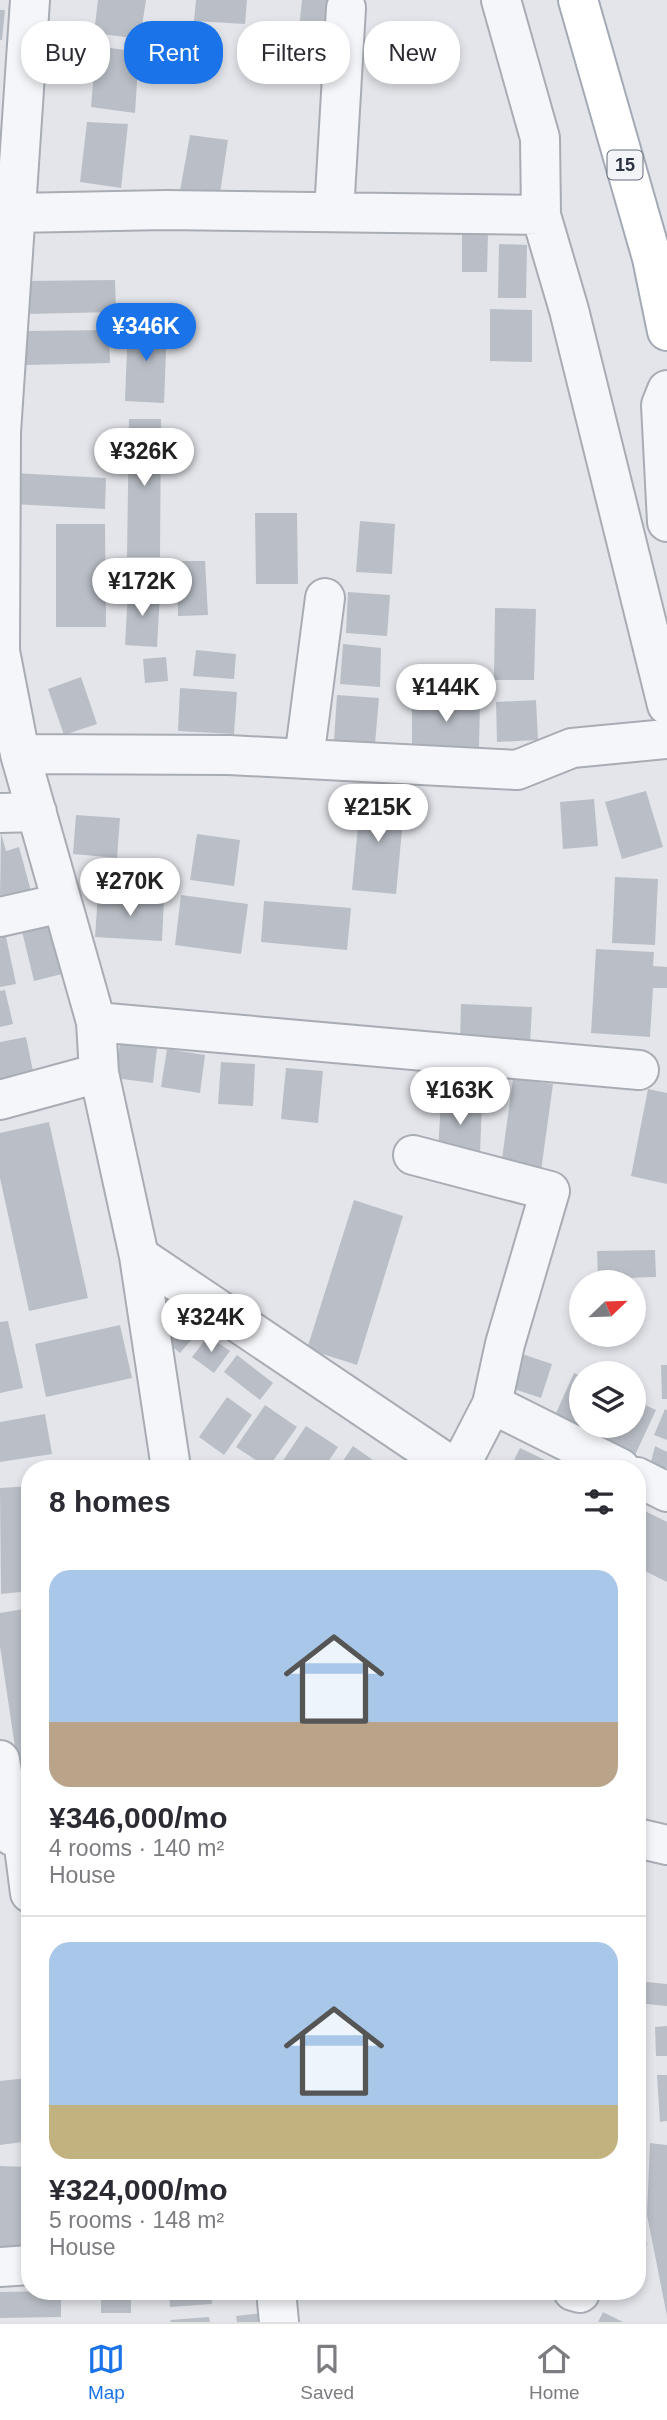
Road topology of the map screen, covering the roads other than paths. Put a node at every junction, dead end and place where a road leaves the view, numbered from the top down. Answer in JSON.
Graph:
{"nodes":[{"id":1,"x":30,"y":0,"type":"edge"},
{"id":2,"x":501,"y":0,"type":"edge"},
{"id":3,"x":578,"y":0,"type":"edge"},
{"id":4,"x":346,"y":8,"type":"dead end"},
{"id":5,"x":334,"y":212,"type":"junction"},
{"id":6,"x":541,"y":215,"type":"junction"},
{"id":7,"x":10,"y":222,"type":"edge"},
{"id":8,"x":667,"y":331,"type":"edge"},
{"id":9,"x":667,"y":390,"type":"edge"},
{"id":10,"x":667,"y":522,"type":"edge"},
{"id":11,"x":324,"y":598,"type":"dead end"},
{"id":12,"x":665,"y":679,"type":"edge"},
{"id":13,"x":667,"y":739,"type":"edge"},
{"id":14,"x":20,"y":754,"type":"junction"},
{"id":15,"x":304,"y":759,"type":"junction"},
{"id":16,"x":19,"y":813,"type":"edge"},
{"id":17,"x":62,"y":902,"type":"junction"},
{"id":18,"x":0,"y":917,"type":"edge"},
{"id":19,"x":96,"y":1022,"type":"junction"},
{"id":20,"x":639,"y":1070,"type":"dead end"},
{"id":21,"x":99,"y":1073,"type":"junction"},
{"id":22,"x":0,"y":1100,"type":"edge"},
{"id":23,"x":413,"y":1156,"type":"dead end"},
{"id":24,"x":139,"y":1256,"type":"junction"},
{"id":25,"x":492,"y":1404,"type":"junction"},
{"id":26,"x":170,"y":1460,"type":"edge"},
{"id":27,"x":445,"y":1460,"type":"edge"},
{"id":28,"x":461,"y":1460,"type":"edge"},
{"id":29,"x":604,"y":1460,"type":"edge"},
{"id":30,"x":646,"y":1482,"type":"edge"},
{"id":31,"x":667,"y":1492,"type":"edge"},
{"id":32,"x":0,"y":1760,"type":"edge"},
{"id":33,"x":16,"y":1834,"type":"edge"},
{"id":34,"x":646,"y":1840,"type":"edge"},
{"id":35,"x":667,"y":1845,"type":"edge"},
{"id":36,"x":21,"y":1855,"type":"edge"},
{"id":37,"x":21,"y":2266,"type":"edge"},
{"id":38,"x":0,"y":2267,"type":"edge"},
{"id":39,"x":277,"y":2300,"type":"edge"},
{"id":40,"x":279,"y":2322,"type":"edge"}],
"edges":[{"from":1,"to":7,"type":"street"},
{"from":2,"to":6,"type":"street"},
{"from":3,"to":8,"type":"main road","number":"15"},
{"from":4,"to":5,"type":"street"},
{"from":5,"to":6,"type":"street"},
{"from":5,"to":7,"type":"street"},
{"from":6,"to":12,"type":"street"},
{"from":7,"to":14,"type":"street"},
{"from":9,"to":10,"type":"street"},
{"from":11,"to":15,"type":"street"},
{"from":13,"to":15,"type":"street"},
{"from":14,"to":15,"type":"street"},
{"from":14,"to":16,"type":"street"},
{"from":16,"to":17,"type":"street"},
{"from":17,"to":18,"type":"street"},
{"from":17,"to":19,"type":"street"},
{"from":19,"to":20,"type":"street"},
{"from":19,"to":21,"type":"street"},
{"from":21,"to":22,"type":"street"},
{"from":21,"to":24,"type":"street"},
{"from":23,"to":25,"type":"street"},
{"from":24,"to":26,"type":"street"},
{"from":24,"to":27,"type":"street"},
{"from":25,"to":28,"type":"street"},
{"from":25,"to":29,"type":"street"},
{"from":30,"to":31,"type":"street"},
{"from":32,"to":33,"type":"street"},
{"from":33,"to":36,"type":"street"},
{"from":34,"to":35,"type":"street"},
{"from":37,"to":38,"type":"street"},
{"from":39,"to":40,"type":"street"}]}
